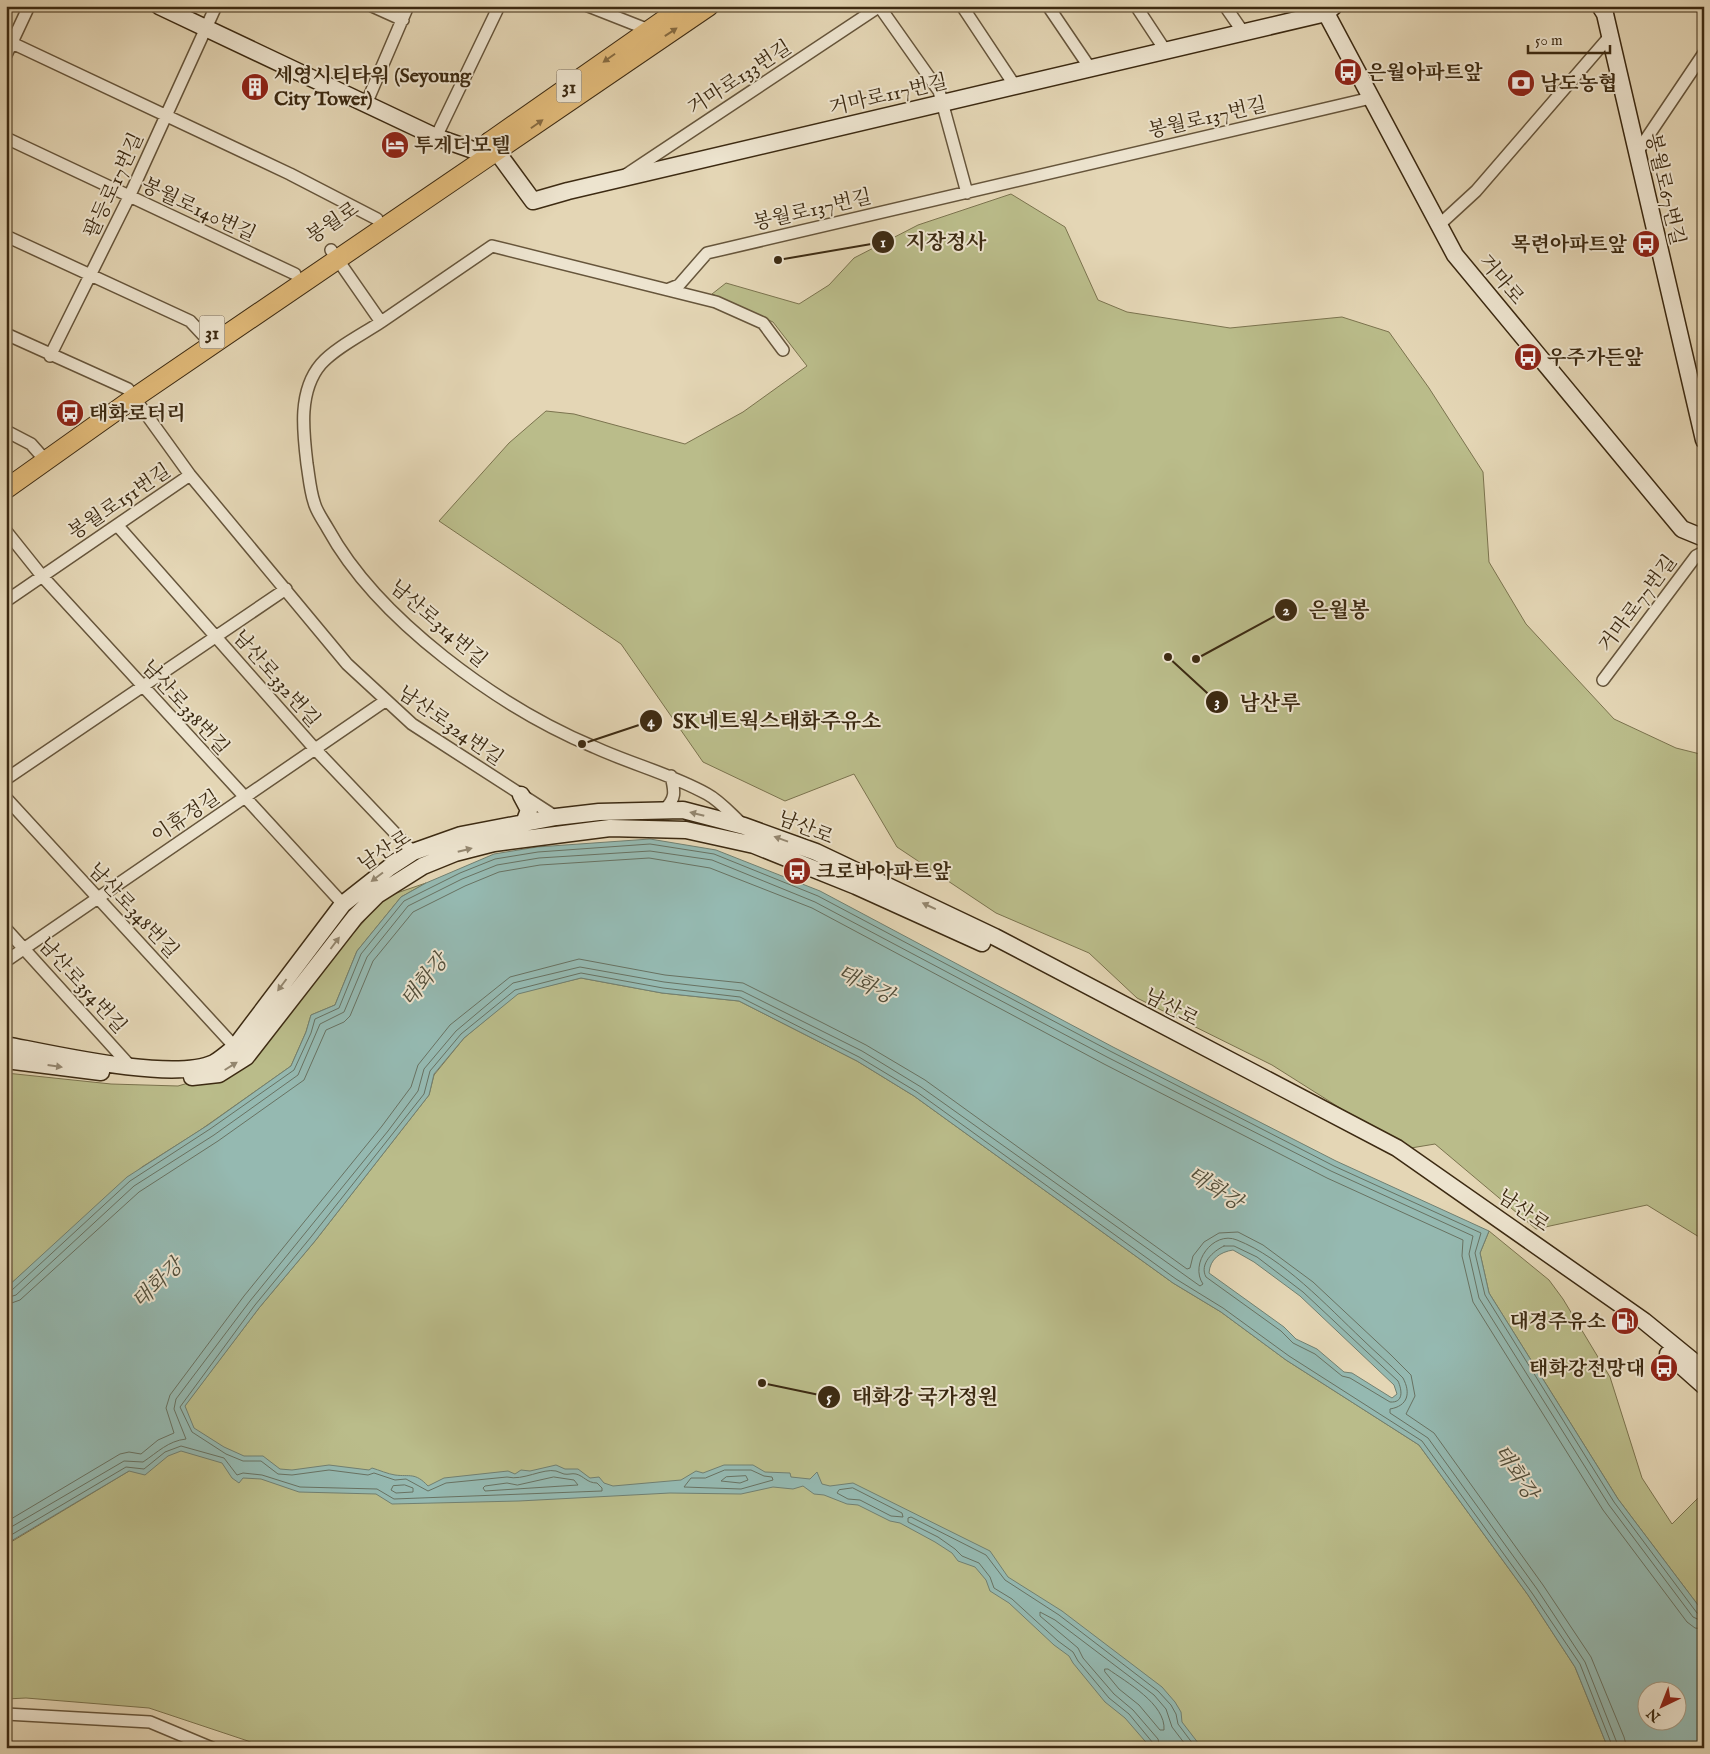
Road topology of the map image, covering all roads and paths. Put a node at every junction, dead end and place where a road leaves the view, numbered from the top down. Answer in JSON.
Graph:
{"nodes":[{"id":1,"x":29,"y":6,"type":"edge"},
{"id":2,"x":159,"y":6,"type":"edge"},
{"id":3,"x":216,"y":6,"type":"edge"},
{"id":4,"x":372,"y":6,"type":"edge"},
{"id":5,"x":408,"y":6,"type":"edge"},
{"id":6,"x":499,"y":6,"type":"edge"},
{"id":7,"x":588,"y":6,"type":"edge"},
{"id":8,"x":684,"y":6,"type":"edge"},
{"id":9,"x":709,"y":6,"type":"edge"},
{"id":10,"x":880,"y":6,"type":"edge"},
{"id":11,"x":962,"y":6,"type":"edge"},
{"id":12,"x":1048,"y":6,"type":"edge"},
{"id":13,"x":1136,"y":6,"type":"edge"},
{"id":14,"x":1225,"y":6,"type":"edge"},
{"id":15,"x":1600,"y":6,"type":"edge"},
{"id":16,"x":1327,"y":8,"type":"edge"},
{"id":17,"x":403,"y":20,"type":"junction"},
{"id":18,"x":206,"y":28,"type":"junction"},
{"id":19,"x":649,"y":30,"type":"junction"},
{"id":20,"x":1243,"y":32,"type":"junction"},
{"id":21,"x":1610,"y":36,"type":"junction"},
{"id":22,"x":12,"y":43,"type":"junction"},
{"id":23,"x":1166,"y":50,"type":"junction"},
{"id":24,"x":1704,"y":53,"type":"edge"},
{"id":25,"x":6,"y":55,"type":"edge"},
{"id":26,"x":1090,"y":68,"type":"junction"},
{"id":27,"x":1015,"y":86,"type":"junction"},
{"id":28,"x":1371,"y":98,"type":"junction"},
{"id":29,"x":944,"y":102,"type":"junction"},
{"id":30,"x":366,"y":104,"type":"junction"},
{"id":31,"x":166,"y":116,"type":"junction"},
{"id":32,"x":436,"y":137,"type":"junction"},
{"id":33,"x":6,"y":138,"type":"edge"},
{"id":34,"x":487,"y":148,"type":"junction"},
{"id":35,"x":1636,"y":154,"type":"junction"},
{"id":36,"x":619,"y":179,"type":"junction"},
{"id":37,"x":967,"y":192,"type":"junction"},
{"id":38,"x":129,"y":197,"type":"junction"},
{"id":39,"x":377,"y":219,"type":"junction"},
{"id":40,"x":1439,"y":225,"type":"junction"},
{"id":41,"x":6,"y":236,"type":"edge"},
{"id":42,"x":335,"y":254,"type":"junction"},
{"id":43,"x":295,"y":274,"type":"junction"},
{"id":44,"x":90,"y":276,"type":"junction"},
{"id":45,"x":669,"y":289,"type":"junction"},
{"id":46,"x":381,"y":322,"type":"junction"},
{"id":47,"x":6,"y":334,"type":"edge"},
{"id":48,"x":206,"y":336,"type":"junction"},
{"id":49,"x":783,"y":350,"type":"dead end"},
{"id":50,"x":50,"y":356,"type":"junction"},
{"id":51,"x":131,"y":394,"type":"junction"},
{"id":52,"x":6,"y":431,"type":"edge"},
{"id":53,"x":1704,"y":440,"type":"edge"},
{"id":54,"x":43,"y":456,"type":"junction"},
{"id":55,"x":6,"y":475,"type":"edge"},
{"id":56,"x":190,"y":475,"type":"junction"},
{"id":57,"x":6,"y":489,"type":"edge"},
{"id":58,"x":117,"y":525,"type":"junction"},
{"id":59,"x":6,"y":531,"type":"edge"},
{"id":60,"x":1704,"y":538,"type":"edge"},
{"id":61,"x":1704,"y":552,"type":"edge"},
{"id":62,"x":42,"y":576,"type":"junction"},
{"id":63,"x":282,"y":585,"type":"junction"},
{"id":64,"x":6,"y":601,"type":"edge"},
{"id":65,"x":216,"y":636,"type":"junction"},
{"id":66,"x":1603,"y":680,"type":"dead end"},
{"id":67,"x":142,"y":686,"type":"junction"},
{"id":68,"x":385,"y":701,"type":"junction"},
{"id":69,"x":315,"y":749,"type":"junction"},
{"id":70,"x":671,"y":776,"type":"junction"},
{"id":71,"x":6,"y":779,"type":"edge"},
{"id":72,"x":521,"y":795,"type":"junction"},
{"id":73,"x":6,"y":798,"type":"edge"},
{"id":74,"x":244,"y":798,"type":"junction"},
{"id":75,"x":664,"y":810,"type":"junction"},
{"id":76,"x":556,"y":817,"type":"junction"},
{"id":77,"x":524,"y":823,"type":"junction"},
{"id":78,"x":744,"y":826,"type":"junction"},
{"id":79,"x":754,"y":845,"type":"junction"},
{"id":80,"x":414,"y":852,"type":"junction"},
{"id":81,"x":97,"y":898,"type":"junction"},
{"id":82,"x":343,"y":904,"type":"junction"},
{"id":83,"x":6,"y":929,"type":"edge"},
{"id":84,"x":24,"y":948,"type":"junction"},
{"id":85,"x":6,"y":961,"type":"edge"},
{"id":86,"x":6,"y":1045,"type":"edge"},
{"id":87,"x":235,"y":1046,"type":"junction"},
{"id":88,"x":6,"y":1060,"type":"edge"},
{"id":89,"x":131,"y":1067,"type":"junction"},
{"id":90,"x":1704,"y":1370,"type":"edge"},
{"id":91,"x":1704,"y":1386,"type":"edge"},
{"id":92,"x":6,"y":1714,"type":"edge"},
{"id":93,"x":212,"y":1748,"type":"edge"}],
"edges":[{"from":1,"to":22,"type":"street"},
{"from":2,"to":18,"type":"main road"},
{"from":3,"to":18,"type":"street","name":"팔등로17번길"},
{"from":4,"to":17,"type":"street"},
{"from":5,"to":17,"type":"street"},
{"from":6,"to":32,"type":"street"},
{"from":7,"to":19,"type":"street"},
{"from":8,"to":19,"type":"main road","name":"봉월로","number":"31"},
{"from":34,"to":9,"type":"main road","one_way":true},
{"from":10,"to":29,"type":"street"},
{"from":10,"to":36,"type":"street","name":"거마로133번길"},
{"from":11,"to":27,"type":"street"},
{"from":12,"to":26,"type":"street"},
{"from":13,"to":23,"type":"street"},
{"from":14,"to":20,"type":"street"},
{"from":15,"to":21,"type":"main road","name":"봉월로67번길"},
{"from":16,"to":20,"type":"main road","name":"거마로117번길"},
{"from":16,"to":28,"type":"main road","name":"거마로"},
{"from":17,"to":30,"type":"street"},
{"from":18,"to":30,"type":"main road"},
{"from":18,"to":31,"type":"street","name":"팔등로17번길"},
{"from":19,"to":34,"type":"main road","name":"봉월로","number":"31","one_way":true},
{"from":20,"to":23,"type":"main road","name":"거마로117번길"},
{"from":21,"to":35,"type":"main road","name":"봉월로67번길"},
{"from":21,"to":40,"type":"street"},
{"from":22,"to":25,"type":"street"},
{"from":22,"to":31,"type":"street"},
{"from":23,"to":26,"type":"main road","name":"거마로117번길"},
{"from":24,"to":35,"type":"street"},
{"from":26,"to":27,"type":"main road","name":"거마로117번길"},
{"from":27,"to":29,"type":"main road","name":"거마로117번길"},
{"from":28,"to":37,"type":"street","name":"봉월로137번길"},
{"from":28,"to":40,"type":"main road","name":"거마로"},
{"from":29,"to":36,"type":"main road","name":"거마로117번길"},
{"from":29,"to":37,"type":"street"},
{"from":30,"to":32,"type":"main road"},
{"from":31,"to":38,"type":"street","name":"팔등로17번길"},
{"from":31,"to":39,"type":"street"},
{"from":32,"to":34,"type":"main road"},
{"from":33,"to":38,"type":"street","name":"봉월로140번길"},
{"from":34,"to":36,"type":"main road","name":"거마로117번길"},
{"from":34,"to":39,"type":"main road","name":"봉월로","number":"31"},
{"from":34,"to":42,"type":"main road"},
{"from":35,"to":53,"type":"main road","name":"봉월로67번길"},
{"from":37,"to":45,"type":"street","name":"봉월로137번길"},
{"from":38,"to":43,"type":"street","name":"봉월로140번길"},
{"from":38,"to":44,"type":"street","name":"팔등로17번길"},
{"from":39,"to":42,"type":"main road","name":"봉월로","number":"31"},
{"from":40,"to":60,"type":"main road","name":"거마로"},
{"from":41,"to":44,"type":"street"},
{"from":42,"to":43,"type":"main road","name":"봉월로","number":"31"},
{"from":42,"to":46,"type":"street"},
{"from":42,"to":51,"type":"main road"},
{"from":43,"to":48,"type":"main road","name":"봉월로","number":"31"},
{"from":44,"to":48,"type":"street"},
{"from":44,"to":50,"type":"street","name":"팔등로17번길"},
{"from":45,"to":46,"type":"street"},
{"from":45,"to":49,"type":"street"},
{"from":46,"to":70,"type":"street","name":"남산로314번길"},
{"from":47,"to":50,"type":"street"},
{"from":48,"to":51,"type":"main road","name":"봉월로","number":"31"},
{"from":50,"to":51,"type":"street"},
{"from":51,"to":54,"type":"main road"},
{"from":51,"to":56,"type":"street","name":"봉월로151번길"},
{"from":52,"to":54,"type":"street"},
{"from":54,"to":55,"type":"main road"},
{"from":54,"to":57,"type":"main road"},
{"from":56,"to":58,"type":"street","name":"봉월로151번길"},
{"from":56,"to":63,"type":"street","name":"남산로324번길"},
{"from":58,"to":62,"type":"street","name":"봉월로151번길"},
{"from":58,"to":65,"type":"street","name":"남산로332번길"},
{"from":59,"to":62,"type":"street","name":"남산로338번길"},
{"from":61,"to":66,"type":"street","name":"거마로77번길"},
{"from":62,"to":64,"type":"street","name":"봉월로151번길"},
{"from":62,"to":67,"type":"street","name":"남산로338번길"},
{"from":63,"to":65,"type":"street"},
{"from":63,"to":68,"type":"street","name":"남산로324번길"},
{"from":65,"to":67,"type":"street"},
{"from":65,"to":69,"type":"street","name":"남산로332번길"},
{"from":67,"to":71,"type":"street"},
{"from":67,"to":74,"type":"street","name":"남산로338번길"},
{"from":68,"to":69,"type":"street","name":"이휴정길"},
{"from":68,"to":72,"type":"street","name":"남산로324번길"},
{"from":69,"to":74,"type":"street","name":"이휴정길"},
{"from":69,"to":80,"type":"street","name":"남산로332번길"},
{"from":70,"to":75,"type":"street"},
{"from":70,"to":78,"type":"street","name":"남산로314번길"},
{"from":72,"to":76,"type":"street","name":"남산로324번길"},
{"from":72,"to":77,"type":"main road"},
{"from":73,"to":81,"type":"street","name":"남산로348번길"},
{"from":74,"to":81,"type":"street","name":"이휴정길"},
{"from":74,"to":82,"type":"street","name":"남산로338번길"},
{"from":75,"to":76,"type":"main road","name":"남산로"},
{"from":78,"to":75,"type":"main road","name":"남산로","one_way":true},
{"from":76,"to":77,"type":"main road","name":"남산로"},
{"from":77,"to":80,"type":"main road","name":"남산로"},
{"from":78,"to":79,"type":"street","name":"남산로314번길"},
{"from":90,"to":78,"type":"main road","name":"남산로","one_way":true},
{"from":88,"to":79,"type":"main road","name":"남산로","one_way":true},
{"from":79,"to":91,"type":"main road","name":"남산로"},
{"from":80,"to":82,"type":"main road","name":"남산로","one_way":true},
{"from":81,"to":84,"type":"street","name":"이휴정길"},
{"from":81,"to":87,"type":"street","name":"남산로348번길"},
{"from":82,"to":87,"type":"main road","name":"남산로","one_way":true},
{"from":83,"to":84,"type":"street","name":"남산로354번길"},
{"from":84,"to":85,"type":"street","name":"이휴정길"},
{"from":84,"to":89,"type":"street","name":"남산로354번길"},
{"from":86,"to":89,"type":"main road","name":"남산로"},
{"from":87,"to":89,"type":"main road","name":"남산로"},
{"from":92,"to":93,"type":"street"}]}
